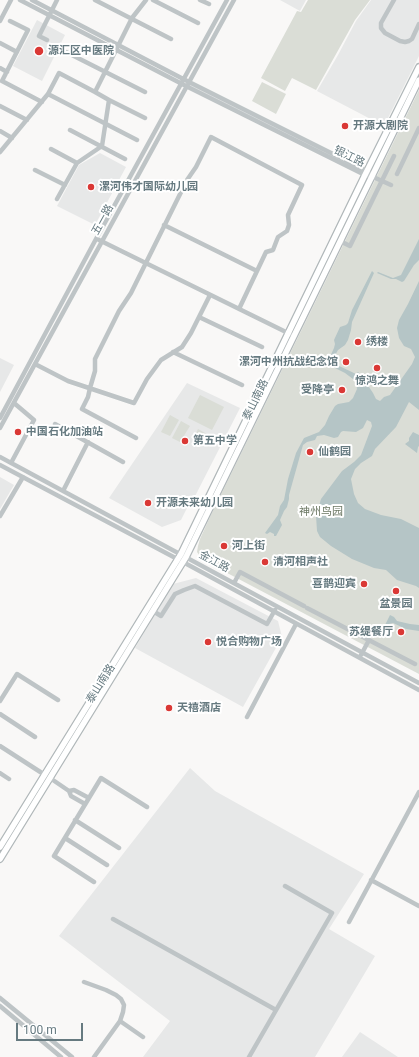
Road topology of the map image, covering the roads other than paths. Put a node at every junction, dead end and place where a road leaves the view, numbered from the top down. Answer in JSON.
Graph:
{"nodes":[{"id":1,"x":11,"y":0,"type":"edge"},
{"id":2,"x":20,"y":0,"type":"edge"},
{"id":3,"x":32,"y":0,"type":"edge"},
{"id":4,"x":57,"y":0,"type":"edge"},
{"id":5,"x":95,"y":0,"type":"edge"},
{"id":6,"x":146,"y":0,"type":"edge"},
{"id":7,"x":153,"y":0,"type":"edge"},
{"id":8,"x":200,"y":0,"type":"edge"},
{"id":9,"x":227,"y":0,"type":"edge"},
{"id":10,"x":234,"y":0,"type":"edge"},
{"id":11,"x":394,"y":0,"type":"edge"},
{"id":12,"x":209,"y":4,"type":"dead end"},
{"id":13,"x":52,"y":11,"type":"junction"},
{"id":14,"x":49,"y":16,"type":"junction"},
{"id":15,"x":132,"y":18,"type":"junction"},
{"id":16,"x":0,"y":21,"type":"edge"},
{"id":17,"x":10,"y":21,"type":"dead end"},
{"id":18,"x":198,"y":22,"type":"dead end"},
{"id":19,"x":419,"y":24,"type":"edge"},
{"id":20,"x":171,"y":39,"type":"dead end"},
{"id":21,"x":47,"y":40,"type":"dead end"},
{"id":22,"x":0,"y":43,"type":"edge"},
{"id":23,"x":118,"y":45,"type":"junction"},
{"id":24,"x":116,"y":50,"type":"junction"},
{"id":25,"x":17,"y":52,"type":"junction"},
{"id":26,"x":66,"y":52,"type":"dead end"},
{"id":27,"x":419,"y":67,"type":"edge"},
{"id":28,"x":0,"y":68,"type":"edge"},
{"id":29,"x":7,"y":72,"type":"junction"},
{"id":30,"x":105,"y":72,"type":"junction"},
{"id":31,"x":417,"y":82,"type":"edge"},
{"id":32,"x":185,"y":83,"type":"junction"},
{"id":33,"x":95,"y":92,"type":"junction"},
{"id":34,"x":145,"y":92,"type":"dead end"},
{"id":35,"x":48,"y":94,"type":"junction"},
{"id":36,"x":109,"y":100,"type":"junction"},
{"id":37,"x":42,"y":102,"type":"junction"},
{"id":38,"x":0,"y":106,"type":"edge"},
{"id":39,"x":145,"y":118,"type":"dead end"},
{"id":40,"x":27,"y":120,"type":"junction"},
{"id":41,"x":105,"y":124,"type":"junction"},
{"id":42,"x":419,"y":128,"type":"edge"},
{"id":43,"x":70,"y":130,"type":"dead end"},
{"id":44,"x":0,"y":131,"type":"edge"},
{"id":45,"x":12,"y":138,"type":"junction"},
{"id":46,"x":137,"y":140,"type":"dead end"},
{"id":47,"x":102,"y":146,"type":"junction"},
{"id":48,"x":51,"y":149,"type":"dead end"},
{"id":49,"x":0,"y":152,"type":"edge"},
{"id":50,"x":394,"y":156,"type":"dead end"},
{"id":51,"x":125,"y":158,"type":"dead end"},
{"id":52,"x":77,"y":163,"type":"junction"},
{"id":53,"x":35,"y":170,"type":"dead end"},
{"id":54,"x":368,"y":174,"type":"junction"},
{"id":55,"x":397,"y":174,"type":"dead end"},
{"id":56,"x":382,"y":180,"type":"junction"},
{"id":57,"x":65,"y":185,"type":"junction"},
{"id":58,"x":391,"y":185,"type":"dead end"},
{"id":59,"x":57,"y":199,"type":"dead end"},
{"id":60,"x":164,"y":225,"type":"junction"},
{"id":61,"x":96,"y":239,"type":"junction"},
{"id":62,"x":340,"y":241,"type":"junction"},
{"id":63,"x":102,"y":242,"type":"junction"},
{"id":64,"x":145,"y":263,"type":"junction"},
{"id":65,"x":257,"y":270,"type":"junction"},
{"id":66,"x":210,"y":295,"type":"junction"},
{"id":67,"x":239,"y":309,"type":"junction"},
{"id":68,"x":199,"y":317,"type":"junction"},
{"id":69,"x":291,"y":335,"type":"junction"},
{"id":70,"x":262,"y":347,"type":"dead end"},
{"id":71,"x":173,"y":352,"type":"junction"},
{"id":72,"x":35,"y":364,"type":"junction"},
{"id":73,"x":242,"y":385,"type":"dead end"},
{"id":74,"x":90,"y":388,"type":"junction"},
{"id":75,"x":14,"y":403,"type":"junction"},
{"id":76,"x":0,"y":418,"type":"edge"},
{"id":77,"x":55,"y":424,"type":"dead end"},
{"id":78,"x":0,"y":428,"type":"edge"},
{"id":79,"x":136,"y":438,"type":"dead end"},
{"id":80,"x":88,"y":442,"type":"junction"},
{"id":81,"x":0,"y":457,"type":"edge"},
{"id":82,"x":123,"y":462,"type":"dead end"},
{"id":83,"x":12,"y":463,"type":"junction"},
{"id":84,"x":0,"y":464,"type":"edge"},
{"id":85,"x":23,"y":477,"type":"junction"},
{"id":86,"x":63,"y":491,"type":"junction"},
{"id":87,"x":90,"y":506,"type":"junction"},
{"id":88,"x":88,"y":511,"type":"junction"},
{"id":89,"x":0,"y":516,"type":"edge"},
{"id":90,"x":182,"y":558,"type":"junction"},
{"id":91,"x":234,"y":583,"type":"junction"},
{"id":92,"x":277,"y":606,"type":"junction"},
{"id":93,"x":153,"y":612,"type":"junction"},
{"id":94,"x":274,"y":612,"type":"junction"},
{"id":95,"x":296,"y":624,"type":"junction"},
{"id":96,"x":138,"y":629,"type":"junction"},
{"id":97,"x":369,"y":640,"type":"junction"},
{"id":98,"x":362,"y":652,"type":"junction"},
{"id":99,"x":360,"y":658,"type":"junction"},
{"id":100,"x":415,"y":664,"type":"dead end"},
{"id":101,"x":419,"y":683,"type":"edge"},
{"id":102,"x":419,"y":690,"type":"edge"},
{"id":103,"x":58,"y":700,"type":"dead end"},
{"id":104,"x":0,"y":701,"type":"edge"},
{"id":105,"x":0,"y":714,"type":"edge"},
{"id":106,"x":247,"y":717,"type":"dead end"},
{"id":107,"x":36,"y":737,"type":"dead end"},
{"id":108,"x":0,"y":746,"type":"edge"},
{"id":109,"x":0,"y":773,"type":"edge"},
{"id":110,"x":47,"y":777,"type":"junction"},
{"id":111,"x":9,"y":778,"type":"dead end"},
{"id":112,"x":69,"y":791,"type":"junction"},
{"id":113,"x":419,"y":792,"type":"edge"},
{"id":114,"x":89,"y":798,"type":"junction"},
{"id":115,"x":85,"y":804,"type":"junction"},
{"id":116,"x":147,"y":807,"type":"dead end"},
{"id":117,"x":75,"y":820,"type":"junction"},
{"id":118,"x":65,"y":838,"type":"junction"},
{"id":119,"x":0,"y":847,"type":"edge"},
{"id":120,"x":119,"y":848,"type":"dead end"},
{"id":121,"x":0,"y":859,"type":"edge"},
{"id":122,"x":107,"y":865,"type":"dead end"},
{"id":123,"x":372,"y":880,"type":"junction"},
{"id":124,"x":94,"y":882,"type":"dead end"},
{"id":125,"x":285,"y":886,"type":"dead end"},
{"id":126,"x":419,"y":906,"type":"edge"},
{"id":127,"x":113,"y":919,"type":"dead end"},
{"id":128,"x":349,"y":922,"type":"dead end"},
{"id":129,"x":84,"y":982,"type":"dead end"},
{"id":130,"x":0,"y":998,"type":"edge"},
{"id":131,"x":0,"y":1006,"type":"edge"},
{"id":132,"x":276,"y":1010,"type":"junction"},
{"id":133,"x":120,"y":1021,"type":"junction"},
{"id":134,"x":143,"y":1037,"type":"dead end"},
{"id":135,"x":61,"y":1057,"type":"edge"},
{"id":136,"x":72,"y":1057,"type":"edge"},
{"id":137,"x":94,"y":1057,"type":"edge"},
{"id":138,"x":249,"y":1057,"type":"edge"}],
"edges":[{"from":1,"to":16,"type":"street"},
{"from":2,"to":14,"type":"street","name":"银江路"},
{"from":3,"to":13,"type":"street","name":"银江路"},
{"from":4,"to":13,"type":"street"},
{"from":5,"to":15,"type":"street"},
{"from":6,"to":15,"type":"street"},
{"from":7,"to":18,"type":"street"},
{"from":8,"to":12,"type":"street"},
{"from":9,"to":32,"type":"street","name":"五一路"},
{"from":10,"to":32,"type":"street","name":"五一路"},
{"from":11,"to":19,"type":"street"},
{"from":13,"to":14,"type":"street"},
{"from":13,"to":23,"type":"street","name":"银江路"},
{"from":14,"to":21,"type":"street"},
{"from":14,"to":24,"type":"street","name":"银江路"},
{"from":15,"to":20,"type":"street"},
{"from":15,"to":23,"type":"street"},
{"from":17,"to":25,"type":"street"},
{"from":22,"to":25,"type":"street"},
{"from":23,"to":24,"type":"street"},
{"from":23,"to":32,"type":"street","name":"银江路"},
{"from":24,"to":30,"type":"street"},
{"from":24,"to":32,"type":"street","name":"银江路"},
{"from":25,"to":29,"type":"street"},
{"from":26,"to":30,"type":"street"},
{"from":27,"to":31,"type":"main road","name":"泰山南路"},
{"from":28,"to":29,"type":"street"},
{"from":29,"to":37,"type":"street"},
{"from":30,"to":33,"type":"street"},
{"from":30,"to":34,"type":"street"},
{"from":31,"to":54,"type":"main road","name":"泰山南路"},
{"from":32,"to":54,"type":"street","name":"银江路"},
{"from":32,"to":61,"type":"street","name":"五一路"},
{"from":32,"to":63,"type":"street","name":"五一路"},
{"from":33,"to":35,"type":"street"},
{"from":33,"to":36,"type":"street"},
{"from":35,"to":37,"type":"street"},
{"from":35,"to":41,"type":"street"},
{"from":36,"to":39,"type":"street"},
{"from":36,"to":41,"type":"street"},
{"from":37,"to":40,"type":"street"},
{"from":38,"to":40,"type":"street"},
{"from":40,"to":45,"type":"street"},
{"from":41,"to":46,"type":"street"},
{"from":41,"to":47,"type":"street"},
{"from":42,"to":55,"type":"street"},
{"from":43,"to":47,"type":"street"},
{"from":44,"to":45,"type":"street"},
{"from":45,"to":49,"type":"street"},
{"from":47,"to":51,"type":"street"},
{"from":47,"to":52,"type":"street"},
{"from":48,"to":52,"type":"street"},
{"from":50,"to":56,"type":"street"},
{"from":52,"to":57,"type":"street"},
{"from":53,"to":57,"type":"street"},
{"from":54,"to":56,"type":"street","name":"银江路"},
{"from":54,"to":62,"type":"main road","name":"泰山南路"},
{"from":54,"to":69,"type":"main road","name":"泰山南路"},
{"from":56,"to":58,"type":"street","name":"银江路"},
{"from":56,"to":62,"type":"street"},
{"from":57,"to":59,"type":"street"},
{"from":60,"to":64,"type":"street"},
{"from":60,"to":65,"type":"street"},
{"from":60,"to":65,"type":"street"},
{"from":61,"to":63,"type":"street"},
{"from":61,"to":76,"type":"street","name":"五一路"},
{"from":62,"to":69,"type":"main road","name":"泰山南路"},
{"from":63,"to":64,"type":"street"},
{"from":63,"to":72,"type":"street","name":"五一路"},
{"from":64,"to":66,"type":"street"},
{"from":64,"to":74,"type":"street"},
{"from":65,"to":67,"type":"street"},
{"from":66,"to":67,"type":"street"},
{"from":66,"to":68,"type":"street"},
{"from":67,"to":69,"type":"street"},
{"from":68,"to":70,"type":"street"},
{"from":68,"to":71,"type":"street"},
{"from":69,"to":90,"type":"main road","name":"泰山南路"},
{"from":71,"to":73,"type":"street"},
{"from":71,"to":74,"type":"street"},
{"from":72,"to":74,"type":"street"},
{"from":72,"to":75,"type":"street","name":"五一路"},
{"from":74,"to":79,"type":"street"},
{"from":75,"to":78,"type":"street","name":"五一路"},
{"from":75,"to":83,"type":"street"},
{"from":77,"to":80,"type":"street"},
{"from":80,"to":82,"type":"street"},
{"from":80,"to":86,"type":"street"},
{"from":81,"to":83,"type":"street","name":"金江路"},
{"from":83,"to":86,"type":"street","name":"金江路"},
{"from":84,"to":85,"type":"street","name":"金江路"},
{"from":85,"to":88,"type":"street","name":"金江路"},
{"from":85,"to":89,"type":"street"},
{"from":86,"to":87,"type":"street","name":"金江路"},
{"from":87,"to":88,"type":"street"},
{"from":87,"to":90,"type":"street","name":"金江路"},
{"from":88,"to":90,"type":"street","name":"金江路"},
{"from":90,"to":91,"type":"street","name":"金江路"},
{"from":90,"to":93,"type":"main road","name":"泰山南路"},
{"from":90,"to":94,"type":"street","name":"金江路"},
{"from":90,"to":96,"type":"main road","name":"泰山南路"},
{"from":91,"to":92,"type":"street","name":"金江路"},
{"from":91,"to":97,"type":"street"},
{"from":92,"to":94,"type":"street"},
{"from":92,"to":98,"type":"street","name":"金江路"},
{"from":93,"to":94,"type":"street"},
{"from":93,"to":96,"type":"main road","name":"泰山南路"},
{"from":94,"to":95,"type":"street","name":"金江路"},
{"from":95,"to":99,"type":"street","name":"金江路"},
{"from":95,"to":106,"type":"street"},
{"from":96,"to":110,"type":"main road","name":"泰山南路"},
{"from":97,"to":98,"type":"street"},
{"from":97,"to":100,"type":"street"},
{"from":98,"to":99,"type":"street"},
{"from":98,"to":101,"type":"street","name":"金江路"},
{"from":99,"to":102,"type":"street","name":"金江路"},
{"from":103,"to":104,"type":"street"},
{"from":105,"to":107,"type":"street"},
{"from":108,"to":110,"type":"street"},
{"from":109,"to":111,"type":"street"},
{"from":110,"to":112,"type":"street"},
{"from":110,"to":119,"type":"main road","name":"泰山南路"},
{"from":110,"to":121,"type":"main road","name":"泰山南路"},
{"from":112,"to":114,"type":"street"},
{"from":112,"to":115,"type":"street"},
{"from":113,"to":123,"type":"street"},
{"from":114,"to":115,"type":"street"},
{"from":114,"to":116,"type":"street"},
{"from":115,"to":117,"type":"street"},
{"from":117,"to":118,"type":"street"},
{"from":117,"to":120,"type":"street"},
{"from":118,"to":122,"type":"street"},
{"from":118,"to":124,"type":"street"},
{"from":123,"to":126,"type":"street"},
{"from":123,"to":128,"type":"street"},
{"from":125,"to":132,"type":"street"},
{"from":127,"to":132,"type":"street"},
{"from":129,"to":133,"type":"street"},
{"from":130,"to":136,"type":"street"},
{"from":131,"to":135,"type":"street"},
{"from":132,"to":138,"type":"street"},
{"from":133,"to":134,"type":"street"},
{"from":133,"to":137,"type":"street"}]}
